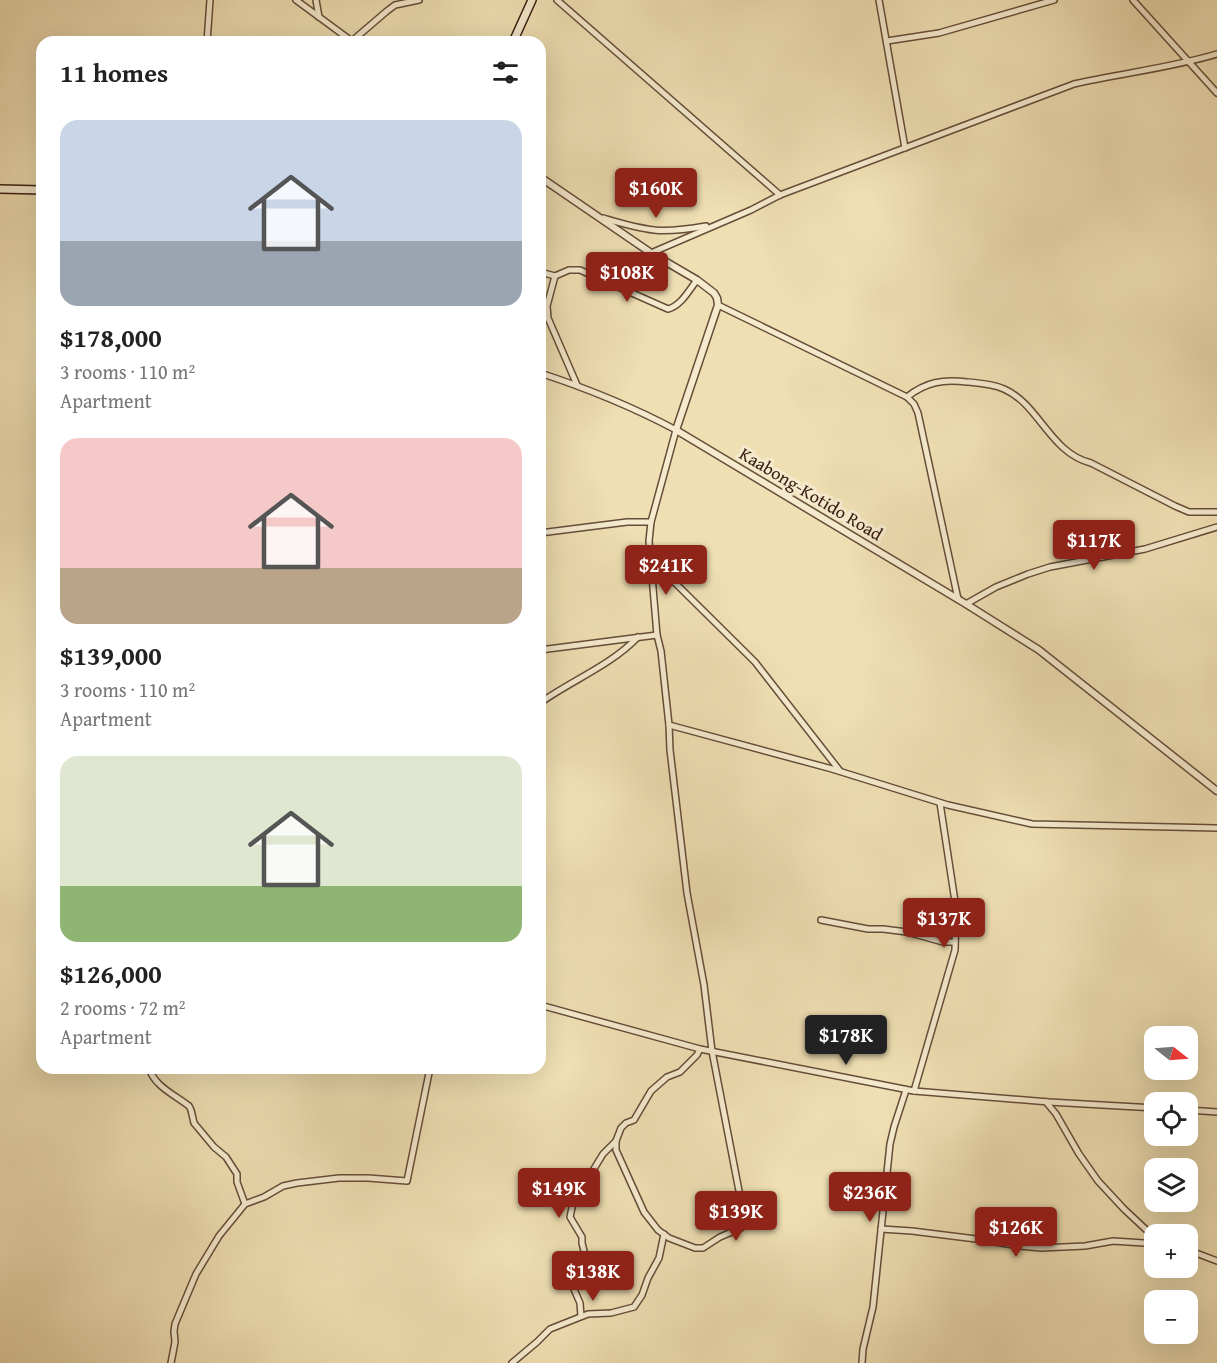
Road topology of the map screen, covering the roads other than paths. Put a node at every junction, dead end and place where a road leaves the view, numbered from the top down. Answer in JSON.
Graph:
{"nodes":[{"id":1,"x":210,"y":0,"type":"edge"},
{"id":2,"x":296,"y":0,"type":"edge"},
{"id":3,"x":316,"y":0,"type":"edge"},
{"id":4,"x":419,"y":0,"type":"edge"},
{"id":5,"x":532,"y":0,"type":"edge"},
{"id":6,"x":557,"y":0,"type":"edge"},
{"id":7,"x":879,"y":0,"type":"edge"},
{"id":8,"x":1054,"y":0,"type":"edge"},
{"id":9,"x":1133,"y":0,"type":"edge"},
{"id":10,"x":319,"y":17,"type":"junction"},
{"id":11,"x":207,"y":36,"type":"edge"},
{"id":12,"x":345,"y":36,"type":"edge"},
{"id":13,"x":360,"y":36,"type":"edge"},
{"id":14,"x":516,"y":36,"type":"edge"},
{"id":15,"x":887,"y":41,"type":"junction"},
{"id":16,"x":1217,"y":54,"type":"edge"},
{"id":17,"x":1189,"y":62,"type":"junction"},
{"id":18,"x":1217,"y":93,"type":"edge"},
{"id":19,"x":905,"y":148,"type":"junction"},
{"id":20,"x":546,"y":181,"type":"edge"},
{"id":21,"x":0,"y":189,"type":"edge"},
{"id":22,"x":36,"y":190,"type":"edge"},
{"id":23,"x":780,"y":195,"type":"junction"},
{"id":24,"x":599,"y":217,"type":"junction"},
{"id":25,"x":713,"y":225,"type":"junction"},
{"id":26,"x":651,"y":253,"type":"junction"},
{"id":27,"x":546,"y":274,"type":"edge"},
{"id":28,"x":555,"y":276,"type":"junction"},
{"id":29,"x":697,"y":280,"type":"junction"},
{"id":30,"x":718,"y":305,"type":"junction"},
{"id":31,"x":546,"y":375,"type":"edge"},
{"id":32,"x":577,"y":385,"type":"junction"},
{"id":33,"x":907,"y":397,"type":"junction"},
{"id":34,"x":676,"y":430,"type":"junction"},
{"id":35,"x":1217,"y":513,"type":"edge"},
{"id":36,"x":651,"y":522,"type":"junction"},
{"id":37,"x":1217,"y":527,"type":"edge"},
{"id":38,"x":546,"y":532,"type":"edge"},
{"id":39,"x":652,"y":560,"type":"junction"},
{"id":40,"x":958,"y":599,"type":"junction"},
{"id":41,"x":966,"y":604,"type":"junction"},
{"id":42,"x":657,"y":635,"type":"junction"},
{"id":43,"x":638,"y":637,"type":"junction"},
{"id":44,"x":546,"y":649,"type":"edge"},
{"id":45,"x":546,"y":699,"type":"edge"},
{"id":46,"x":669,"y":725,"type":"junction"},
{"id":47,"x":840,"y":771,"type":"junction"},
{"id":48,"x":1217,"y":791,"type":"edge"},
{"id":49,"x":940,"y":803,"type":"junction"},
{"id":50,"x":1217,"y":828,"type":"edge"},
{"id":51,"x":821,"y":920,"type":"dead end"},
{"id":52,"x":955,"y":942,"type":"junction"},
{"id":53,"x":546,"y":1007,"type":"edge"},
{"id":54,"x":700,"y":1049,"type":"junction"},
{"id":55,"x":712,"y":1051,"type":"junction"},
{"id":56,"x":151,"y":1074,"type":"edge"},
{"id":57,"x":429,"y":1074,"type":"edge"},
{"id":58,"x":906,"y":1090,"type":"junction"},
{"id":59,"x":914,"y":1091,"type":"junction"},
{"id":60,"x":1046,"y":1102,"type":"junction"},
{"id":61,"x":1144,"y":1107,"type":"edge"},
{"id":62,"x":1198,"y":1111,"type":"edge"},
{"id":63,"x":1217,"y":1112,"type":"edge"},
{"id":64,"x":616,"y":1141,"type":"junction"},
{"id":65,"x":245,"y":1204,"type":"junction"},
{"id":66,"x":1144,"y":1228,"type":"edge"},
{"id":67,"x":881,"y":1229,"type":"junction"},
{"id":68,"x":664,"y":1234,"type":"junction"},
{"id":69,"x":1144,"y":1243,"type":"edge"},
{"id":70,"x":1198,"y":1254,"type":"edge"},
{"id":71,"x":1217,"y":1261,"type":"edge"},
{"id":72,"x":581,"y":1316,"type":"junction"},
{"id":73,"x":171,"y":1363,"type":"edge"},
{"id":74,"x":512,"y":1363,"type":"edge"},
{"id":75,"x":862,"y":1363,"type":"edge"}],
"edges":[{"from":1,"to":11,"type":"street"},
{"from":2,"to":10,"type":"street"},
{"from":3,"to":10,"type":"street"},
{"from":4,"to":13,"type":"street"},
{"from":5,"to":14,"type":"main road"},
{"from":6,"to":23,"type":"street"},
{"from":7,"to":15,"type":"street"},
{"from":8,"to":15,"type":"street"},
{"from":9,"to":17,"type":"street"},
{"from":10,"to":12,"type":"street"},
{"from":15,"to":19,"type":"street"},
{"from":16,"to":17,"type":"street"},
{"from":17,"to":18,"type":"street"},
{"from":17,"to":19,"type":"street"},
{"from":19,"to":23,"type":"street"},
{"from":20,"to":24,"type":"street"},
{"from":21,"to":22,"type":"main road"},
{"from":23,"to":25,"type":"street"},
{"from":24,"to":25,"type":"street"},
{"from":24,"to":26,"type":"street"},
{"from":25,"to":26,"type":"street"},
{"from":26,"to":29,"type":"street"},
{"from":27,"to":28,"type":"street"},
{"from":28,"to":29,"type":"street"},
{"from":28,"to":32,"type":"street"},
{"from":29,"to":30,"type":"street"},
{"from":30,"to":33,"type":"street"},
{"from":30,"to":34,"type":"street"},
{"from":31,"to":32,"type":"street"},
{"from":32,"to":34,"type":"street"},
{"from":33,"to":35,"type":"street"},
{"from":33,"to":40,"type":"street"},
{"from":34,"to":36,"type":"street"},
{"from":34,"to":40,"type":"street","name":"Kaabong-Kotido Road"},
{"from":36,"to":38,"type":"street"},
{"from":36,"to":39,"type":"street"},
{"from":37,"to":41,"type":"street"},
{"from":39,"to":42,"type":"street"},
{"from":39,"to":47,"type":"street"},
{"from":40,"to":41,"type":"street","name":"Kaabong-Kotido Road"},
{"from":41,"to":48,"type":"street","name":"Kaabong-Kotido Road"},
{"from":42,"to":43,"type":"street"},
{"from":42,"to":46,"type":"street"},
{"from":43,"to":44,"type":"street"},
{"from":43,"to":45,"type":"street"},
{"from":46,"to":47,"type":"street"},
{"from":46,"to":55,"type":"street"},
{"from":47,"to":49,"type":"street"},
{"from":49,"to":50,"type":"street"},
{"from":49,"to":52,"type":"street"},
{"from":51,"to":52,"type":"street"},
{"from":52,"to":59,"type":"street"},
{"from":53,"to":54,"type":"street"},
{"from":54,"to":55,"type":"street"},
{"from":54,"to":64,"type":"street"},
{"from":55,"to":58,"type":"street"},
{"from":55,"to":68,"type":"street"},
{"from":56,"to":65,"type":"street"},
{"from":57,"to":65,"type":"street"},
{"from":58,"to":59,"type":"street"},
{"from":58,"to":67,"type":"street"},
{"from":59,"to":60,"type":"street"},
{"from":60,"to":61,"type":"street"},
{"from":60,"to":66,"type":"street"},
{"from":62,"to":63,"type":"street"},
{"from":64,"to":68,"type":"street"},
{"from":64,"to":72,"type":"street"},
{"from":65,"to":73,"type":"street"},
{"from":67,"to":69,"type":"street"},
{"from":67,"to":75,"type":"street"},
{"from":68,"to":72,"type":"street"},
{"from":70,"to":71,"type":"street"},
{"from":72,"to":74,"type":"street"}]}
